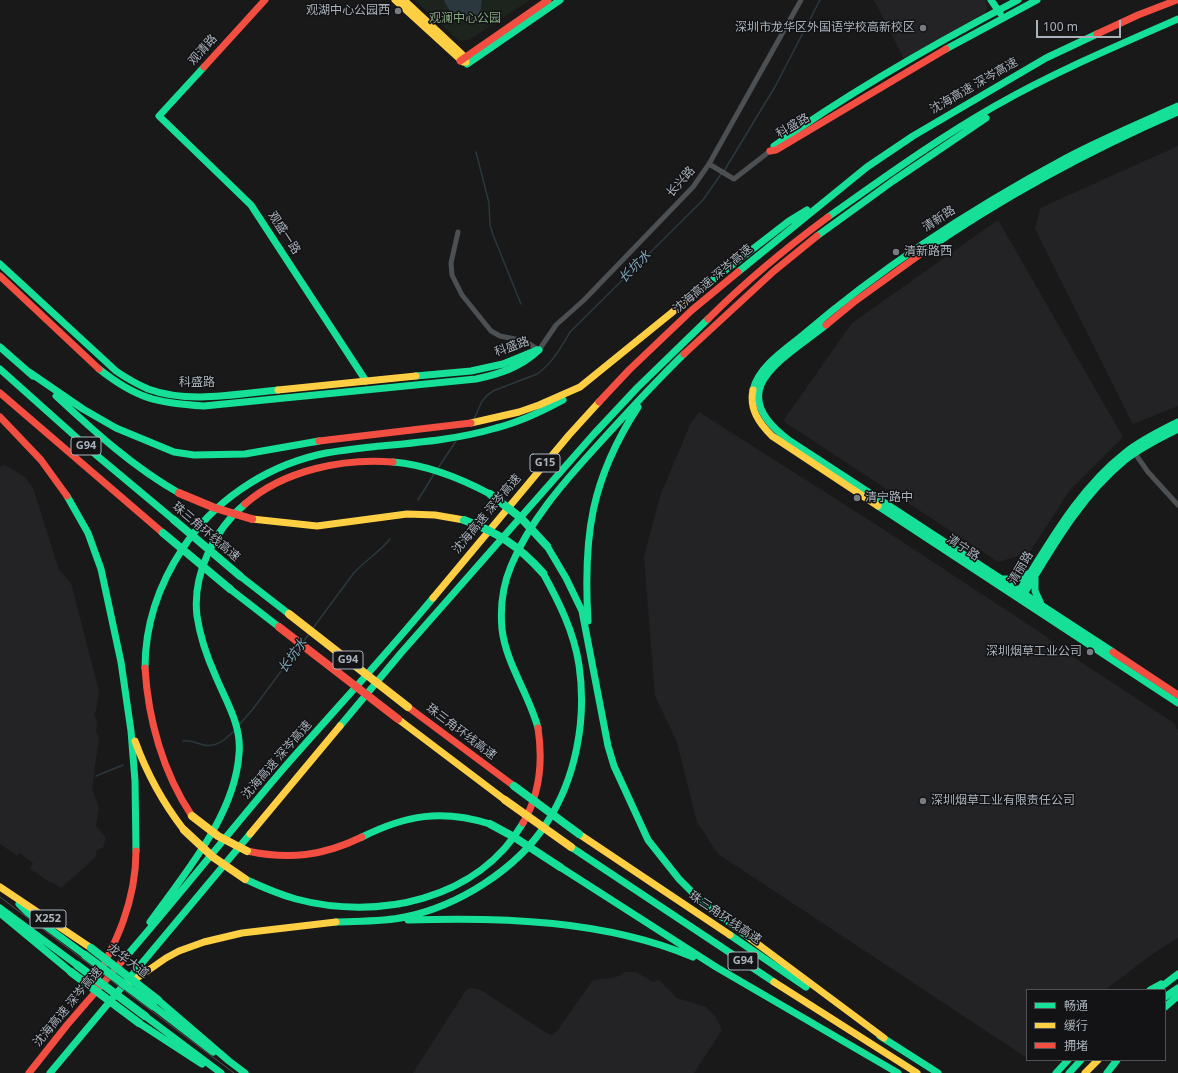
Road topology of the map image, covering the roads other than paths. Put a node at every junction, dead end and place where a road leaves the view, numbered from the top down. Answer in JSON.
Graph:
{"nodes":[{"id":1,"x":265,"y":0,"type":"edge"},
{"id":2,"x":395,"y":0,"type":"edge"},
{"id":3,"x":404,"y":0,"type":"edge"},
{"id":4,"x":548,"y":0,"type":"edge"},
{"id":5,"x":560,"y":0,"type":"edge"},
{"id":6,"x":801,"y":0,"type":"edge"},
{"id":7,"x":991,"y":0,"type":"edge"},
{"id":8,"x":1018,"y":0,"type":"edge"},
{"id":9,"x":1037,"y":0,"type":"edge"},
{"id":10,"x":1177,"y":0,"type":"edge"},
{"id":11,"x":998,"y":10,"type":"junction"},
{"id":12,"x":1002,"y":18,"type":"junction"},
{"id":13,"x":1178,"y":19,"type":"edge"},
{"id":14,"x":464,"y":61,"type":"junction"},
{"id":15,"x":1047,"y":79,"type":"junction"},
{"id":16,"x":1178,"y":106,"type":"edge"},
{"id":17,"x":1178,"y":112,"type":"edge"},
{"id":18,"x":159,"y":116,"type":"joint"},
{"id":19,"x":770,"y":151,"type":"junction"},
{"id":20,"x":709,"y":164,"type":"junction"},
{"id":21,"x":867,"y":168,"type":"junction"},
{"id":22,"x":458,"y":232,"type":"dead end"},
{"id":23,"x":0,"y":264,"type":"edge"},
{"id":24,"x":0,"y":276,"type":"edge"},
{"id":25,"x":0,"y":347,"type":"edge"},
{"id":26,"x":539,"y":350,"type":"junction"},
{"id":27,"x":0,"y":369,"type":"edge"},
{"id":28,"x":29,"y":372,"type":"junction"},
{"id":29,"x":663,"y":374,"type":"junction"},
{"id":30,"x":366,"y":381,"type":"junction"},
{"id":31,"x":580,"y":387,"type":"junction"},
{"id":32,"x":0,"y":393,"type":"edge"},
{"id":33,"x":755,"y":401,"type":"junction"},
{"id":34,"x":0,"y":417,"type":"edge"},
{"id":35,"x":1178,"y":422,"type":"edge"},
{"id":36,"x":1178,"y":429,"type":"edge"},
{"id":37,"x":1132,"y":450,"type":"junction"},
{"id":38,"x":1178,"y":505,"type":"edge"},
{"id":39,"x":1035,"y":572,"type":"junction"},
{"id":40,"x":998,"y":578,"type":"junction"},
{"id":41,"x":1020,"y":595,"type":"junction"},
{"id":42,"x":1043,"y":607,"type":"junction"},
{"id":43,"x":590,"y":650,"type":"junction"},
{"id":44,"x":1178,"y":695,"type":"edge"},
{"id":45,"x":1178,"y":703,"type":"edge"},
{"id":46,"x":131,"y":731,"type":"junction"},
{"id":47,"x":2,"y":889,"type":"edge"},
{"id":48,"x":0,"y":908,"type":"edge"},
{"id":49,"x":0,"y":913,"type":"edge"},
{"id":50,"x":373,"y":921,"type":"junction"},
{"id":51,"x":88,"y":952,"type":"junction"},
{"id":52,"x":125,"y":958,"type":"junction"},
{"id":53,"x":716,"y":967,"type":"junction"},
{"id":54,"x":1176,"y":976,"type":"edge"},
{"id":55,"x":1178,"y":988,"type":"edge"},
{"id":56,"x":1152,"y":989,"type":"edge"},
{"id":57,"x":1158,"y":989,"type":"edge"},
{"id":58,"x":1166,"y":996,"type":"edge"},
{"id":59,"x":1178,"y":996,"type":"edge"},
{"id":60,"x":1166,"y":1006,"type":"edge"},
{"id":61,"x":100,"y":1012,"type":"junction"},
{"id":62,"x":67,"y":1025,"type":"junction"},
{"id":63,"x":884,"y":1038,"type":"junction"},
{"id":64,"x":1067,"y":1061,"type":"edge"},
{"id":65,"x":1080,"y":1061,"type":"edge"},
{"id":66,"x":1097,"y":1061,"type":"edge"},
{"id":67,"x":1116,"y":1061,"type":"edge"},
{"id":68,"x":229,"y":1062,"type":"junction"},
{"id":69,"x":32,"y":1070,"type":"edge"},
{"id":70,"x":1056,"y":1072,"type":"edge"},
{"id":71,"x":50,"y":1073,"type":"edge"},
{"id":72,"x":216,"y":1073,"type":"edge"},
{"id":73,"x":221,"y":1073,"type":"edge"},
{"id":74,"x":245,"y":1073,"type":"edge"},
{"id":75,"x":898,"y":1073,"type":"edge"},
{"id":76,"x":917,"y":1073,"type":"edge"},
{"id":77,"x":938,"y":1073,"type":"edge"},
{"id":78,"x":1070,"y":1073,"type":"edge"},
{"id":79,"x":1085,"y":1073,"type":"edge"},
{"id":80,"x":1107,"y":1073,"type":"edge"}],
"edges":[{"from":1,"to":18,"type":"main road","name":"观清路"},
{"from":2,"to":14,"type":"main road"},
{"from":3,"to":14,"type":"main road"},
{"from":4,"to":14,"type":"main road"},
{"from":5,"to":14,"type":"main road"},
{"from":6,"to":20,"type":"street","name":"长兴路"},
{"from":7,"to":11,"type":"main road"},
{"from":8,"to":11,"type":"main road","name":"科盛路"},
{"from":9,"to":12,"type":"main road","name":"科盛路"},
{"from":10,"to":21,"type":"main road","name":"沈海高速 深岑高速","number":"G15"},
{"from":11,"to":12,"type":"main road"},
{"from":11,"to":19,"type":"main road","name":"科盛路"},
{"from":12,"to":19,"type":"main road","name":"科盛路"},
{"from":13,"to":15,"type":"main road","name":"沈海高速 深岑高速","number":"G15"},
{"from":15,"to":29,"type":"main road"},
{"from":15,"to":61,"type":"main road","name":"沈海高速 深岑高速","number":"G15"},
{"from":16,"to":33,"type":"main road","name":"清新路"},
{"from":17,"to":33,"type":"main road","name":"清新路"},
{"from":18,"to":30,"type":"main road","name":"观盛一路"},
{"from":19,"to":20,"type":"street"},
{"from":20,"to":26,"type":"street","name":"长兴路"},
{"from":21,"to":31,"type":"main road"},
{"from":21,"to":52,"type":"main road","name":"沈海高速 深岑高速","number":"G15"},
{"from":22,"to":26,"type":"street"},
{"from":23,"to":30,"type":"main road","name":"科盛路"},
{"from":24,"to":26,"type":"main road","name":"科盛路"},
{"from":25,"to":28,"type":"main road"},
{"from":26,"to":30,"type":"main road","name":"科盛路"},
{"from":27,"to":63,"type":"main road","name":"珠三角环线高速","number":"G94","bridge":true},
{"from":28,"to":31,"type":"main road"},
{"from":28,"to":50,"type":"main road","bridge":true},
{"from":29,"to":43,"type":"main road"},
{"from":29,"to":46,"type":"main road","bridge":true},
{"from":31,"to":53,"type":"main road","bridge":true},
{"from":32,"to":76,"type":"main road","number":"G94","bridge":true},
{"from":33,"to":40,"type":"main road","name":"清宁路"},
{"from":33,"to":41,"type":"main road","name":"清宁路"},
{"from":34,"to":46,"type":"main road"},
{"from":35,"to":37,"type":"main road","name":"清丽路"},
{"from":36,"to":37,"type":"main road","name":"清丽路"},
{"from":37,"to":38,"type":"street"},
{"from":37,"to":39,"type":"main road","name":"清丽路"},
{"from":39,"to":40,"type":"main road"},
{"from":39,"to":41,"type":"main road","name":"清丽路"},
{"from":39,"to":42,"type":"main road"},
{"from":40,"to":41,"type":"main road","name":"清宁路"},
{"from":41,"to":42,"type":"main road","name":"清宁路"},
{"from":41,"to":45,"type":"main road","name":"清宁路"},
{"from":42,"to":44,"type":"main road","name":"清宁路"},
{"from":43,"to":52,"type":"main road","bridge":true},
{"from":43,"to":63,"type":"main road"},
{"from":46,"to":62,"type":"main road"},
{"from":47,"to":51,"type":"main road","name":"龙华大道","number":"X252"},
{"from":48,"to":73,"type":"main road","number":"X252","bridge":true},
{"from":49,"to":72,"type":"main road","number":"X252","bridge":true},
{"from":50,"to":53,"type":"main road"},
{"from":50,"to":61,"type":"main road"},
{"from":51,"to":68,"type":"main road","name":"龙华大道","number":"X252","bridge":true},
{"from":51,"to":68,"type":"main road","name":"龙华大道","number":"X252","bridge":true},
{"from":52,"to":62,"type":"main road","name":"沈海高速 深岑高速","number":"G15"},
{"from":53,"to":75,"type":"main road"},
{"from":54,"to":56,"type":"main road"},
{"from":54,"to":57,"type":"main road"},
{"from":55,"to":58,"type":"main road"},
{"from":59,"to":60,"type":"main road"},
{"from":61,"to":71,"type":"main road","name":"沈海高速 深岑高速","number":"G15"},
{"from":62,"to":69,"type":"main road","name":"沈海高速 深岑高速","number":"G15"},
{"from":63,"to":77,"type":"main road","name":"珠三角环线高速","number":"G94"},
{"from":64,"to":70,"type":"main road"},
{"from":65,"to":78,"type":"main road"},
{"from":66,"to":79,"type":"main road"},
{"from":67,"to":80,"type":"main road"},
{"from":68,"to":74,"type":"main road","name":"龙华大道","number":"X252"}]}
